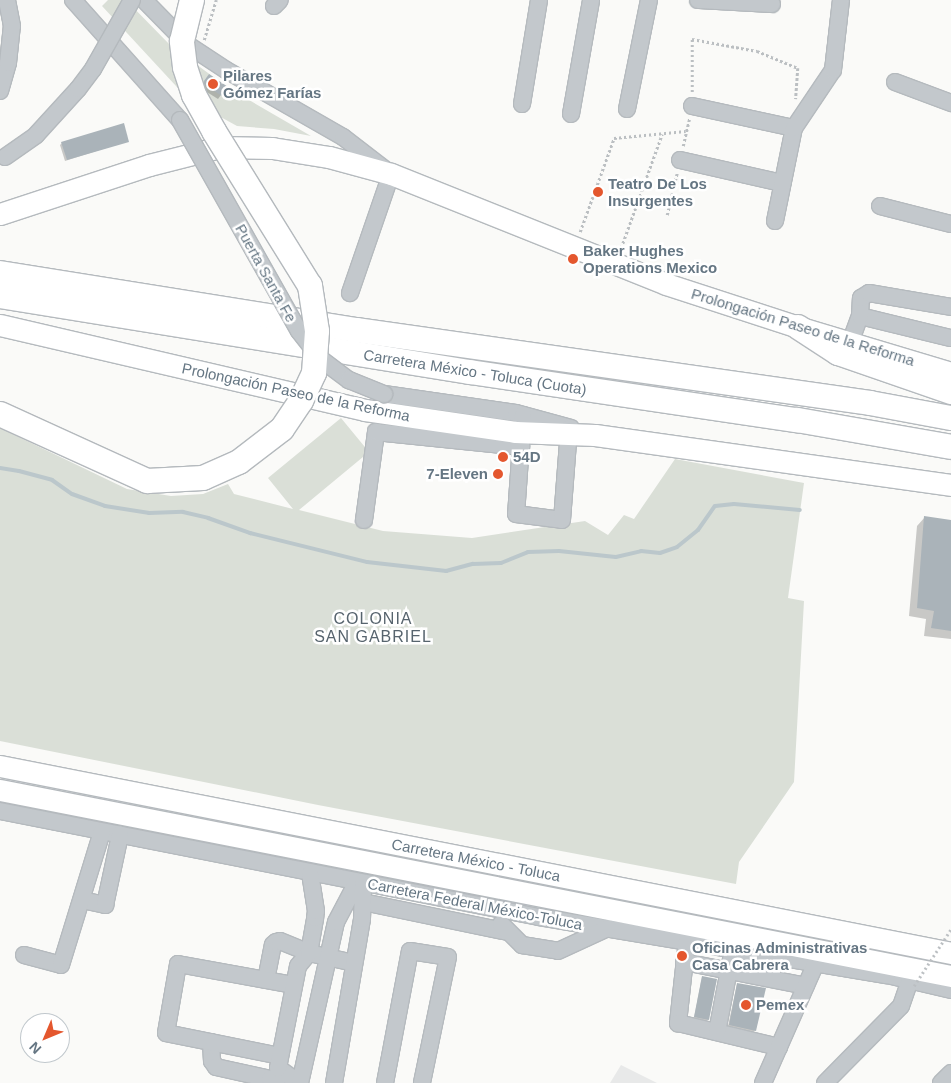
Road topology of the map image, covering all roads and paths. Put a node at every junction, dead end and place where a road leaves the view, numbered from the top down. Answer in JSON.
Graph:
{"nodes":[{"id":1,"x":8,"y":0,"type":"edge"},
{"id":2,"x":132,"y":0,"type":"edge"},
{"id":3,"x":144,"y":0,"type":"edge"},
{"id":4,"x":192,"y":0,"type":"edge"},
{"id":5,"x":216,"y":0,"type":"edge"},
{"id":6,"x":539,"y":0,"type":"edge"},
{"id":7,"x":591,"y":0,"type":"edge"},
{"id":8,"x":649,"y":0,"type":"edge"},
{"id":9,"x":698,"y":0,"type":"edge"},
{"id":10,"x":841,"y":0,"type":"edge"},
{"id":11,"x":77,"y":1,"type":"edge"},
{"id":12,"x":772,"y":4,"type":"dead end"},
{"id":13,"x":201,"y":54,"type":"junction"},
{"id":14,"x":895,"y":82,"type":"dead end"},
{"id":15,"x":0,"y":91,"type":"edge"},
{"id":16,"x":951,"y":102,"type":"edge"},
{"id":17,"x":522,"y":104,"type":"dead end"},
{"id":18,"x":692,"y":106,"type":"joint"},
{"id":19,"x":627,"y":109,"type":"dead end"},
{"id":20,"x":571,"y":114,"type":"dead end"},
{"id":21,"x":794,"y":128,"type":"junction"},
{"id":22,"x":686,"y":132,"type":"dead end"},
{"id":23,"x":662,"y":134,"type":"junction"},
{"id":24,"x":3,"y":159,"type":"edge"},
{"id":25,"x":680,"y":160,"type":"joint"},
{"id":26,"x":391,"y":174,"type":"junction"},
{"id":27,"x":782,"y":183,"type":"junction"},
{"id":28,"x":880,"y":206,"type":"dead end"},
{"id":29,"x":0,"y":214,"type":"edge"},
{"id":30,"x":667,"y":215,"type":"dead end"},
{"id":31,"x":776,"y":222,"type":"dead end"},
{"id":32,"x":951,"y":224,"type":"edge"},
{"id":33,"x":574,"y":248,"type":"junction"},
{"id":34,"x":615,"y":264,"type":"junction"},
{"id":35,"x":0,"y":273,"type":"edge"},
{"id":36,"x":350,"y":293,"type":"dead end"},
{"id":37,"x":0,"y":296,"type":"edge"},
{"id":38,"x":951,"y":307,"type":"edge"},
{"id":39,"x":860,"y":316,"type":"junction"},
{"id":40,"x":0,"y":325,"type":"edge"},
{"id":41,"x":798,"y":327,"type":"junction"},
{"id":42,"x":950,"y":338,"type":"edge"},
{"id":43,"x":850,"y":343,"type":"junction"},
{"id":44,"x":951,"y":373,"type":"edge"},
{"id":45,"x":951,"y":392,"type":"edge"},
{"id":46,"x":0,"y":414,"type":"edge"},
{"id":47,"x":951,"y":418,"type":"edge"},
{"id":48,"x":452,"y":431,"type":"junction"},
{"id":49,"x":569,"y":431,"type":"junction"},
{"id":50,"x":522,"y":432,"type":"junction"},
{"id":51,"x":951,"y":447,"type":"edge"},
{"id":52,"x":951,"y":485,"type":"edge"},
{"id":53,"x":364,"y":520,"type":"dead end"},
{"id":54,"x":0,"y":766,"type":"edge"},
{"id":55,"x":0,"y":790,"type":"edge"},
{"id":56,"x":0,"y":811,"type":"edge"},
{"id":57,"x":102,"y":832,"type":"junction"},
{"id":58,"x":120,"y":835,"type":"junction"},
{"id":59,"x":310,"y":873,"type":"junction"},
{"id":60,"x":360,"y":882,"type":"junction"},
{"id":61,"x":82,"y":900,"type":"junction"},
{"id":62,"x":363,"y":902,"type":"junction"},
{"id":63,"x":484,"y":906,"type":"junction"},
{"id":64,"x":608,"y":928,"type":"junction"},
{"id":65,"x":951,"y":929,"type":"edge"},
{"id":66,"x":508,"y":932,"type":"junction"},
{"id":67,"x":687,"y":934,"type":"junction"},
{"id":68,"x":734,"y":942,"type":"junction"},
{"id":69,"x":308,"y":953,"type":"junction"},
{"id":70,"x":951,"y":953,"type":"edge"},
{"id":71,"x":24,"y":955,"type":"dead end"},
{"id":72,"x":328,"y":958,"type":"junction"},
{"id":73,"x":684,"y":962,"type":"junction"},
{"id":74,"x":354,"y":963,"type":"junction"},
{"id":75,"x":816,"y":963,"type":"junction"},
{"id":76,"x":729,"y":969,"type":"junction"},
{"id":77,"x":951,"y":976,"type":"edge"},
{"id":78,"x":266,"y":980,"type":"junction"},
{"id":79,"x":912,"y":983,"type":"junction"},
{"id":80,"x":294,"y":984,"type":"junction"},
{"id":81,"x":806,"y":986,"type":"junction"},
{"id":82,"x":951,"y":990,"type":"edge"},
{"id":83,"x":717,"y":1032,"type":"junction"},
{"id":84,"x":212,"y":1042,"type":"junction"},
{"id":85,"x":779,"y":1047,"type":"junction"},
{"id":86,"x":280,"y":1056,"type":"junction"},
{"id":87,"x":951,"y":1073,"type":"edge"},
{"id":88,"x":277,"y":1083,"type":"edge"},
{"id":89,"x":300,"y":1083,"type":"edge"},
{"id":90,"x":334,"y":1083,"type":"edge"},
{"id":91,"x":385,"y":1083,"type":"edge"},
{"id":92,"x":422,"y":1083,"type":"edge"},
{"id":93,"x":763,"y":1083,"type":"edge"},
{"id":94,"x":825,"y":1083,"type":"edge"},
{"id":95,"x":941,"y":1083,"type":"edge"}],
"edges":[{"from":1,"to":15,"type":"street"},
{"from":2,"to":24,"type":"street","bridge":true},
{"from":3,"to":13,"type":"street"},
{"from":4,"to":46,"type":"highway","bridge":true},
{"from":5,"to":13,"type":"path"},
{"from":6,"to":17,"type":"street"},
{"from":7,"to":20,"type":"street"},
{"from":8,"to":19,"type":"street"},
{"from":9,"to":12,"type":"street"},
{"from":10,"to":21,"type":"street"},
{"from":11,"to":50,"type":"street","name":"Puerta Santa Fe","bridge":true},
{"from":13,"to":26,"type":"street"},
{"from":14,"to":16,"type":"street"},
{"from":18,"to":21,"type":"street"},
{"from":18,"to":21,"type":"path"},
{"from":21,"to":27,"type":"street"},
{"from":22,"to":23,"type":"path"},
{"from":23,"to":33,"type":"path"},
{"from":23,"to":34,"type":"path"},
{"from":25,"to":27,"type":"street"},
{"from":25,"to":30,"type":"path"},
{"from":26,"to":29,"type":"main road","name":"Prolongación Paseo de la Reforma"},
{"from":26,"to":33,"type":"main road","name":"Prolongación Paseo de la Reforma"},
{"from":26,"to":36,"type":"street"},
{"from":27,"to":31,"type":"street"},
{"from":28,"to":32,"type":"street"},
{"from":33,"to":34,"type":"main road","name":"Prolongación Paseo de la Reforma"},
{"from":34,"to":41,"type":"main road","name":"Prolongación Paseo de la Reforma"},
{"from":35,"to":47,"type":"highway","name":"Carretera México - Toluca (Cuota)"},
{"from":37,"to":51,"type":"highway","name":"Carretera México - Toluca (Cuota)"},
{"from":38,"to":39,"type":"street"},
{"from":39,"to":42,"type":"street"},
{"from":39,"to":43,"type":"street"},
{"from":40,"to":48,"type":"main road","name":"Prolongación Paseo de la Reforma"},
{"from":41,"to":43,"type":"main road","name":"Prolongación Paseo de la Reforma"},
{"from":41,"to":45,"type":"highway"},
{"from":43,"to":44,"type":"main road","name":"Prolongación Paseo de la Reforma"},
{"from":48,"to":50,"type":"main road","name":"Prolongación Paseo de la Reforma"},
{"from":48,"to":53,"type":"street"},
{"from":49,"to":50,"type":"main road","name":"Prolongación Paseo de la Reforma"},
{"from":49,"to":50,"type":"street"},
{"from":49,"to":52,"type":"main road","name":"Prolongación Paseo de la Reforma"},
{"from":54,"to":70,"type":"main road","name":"Carretera México - Toluca"},
{"from":55,"to":67,"type":"main road","name":"Carretera México - Toluca"},
{"from":56,"to":57,"type":"street","name":"Carretera Federal México-Toluca"},
{"from":57,"to":58,"type":"street","name":"Carretera Federal México-Toluca"},
{"from":57,"to":61,"type":"street"},
{"from":58,"to":59,"type":"street","name":"Carretera Federal México-Toluca"},
{"from":58,"to":61,"type":"street"},
{"from":59,"to":60,"type":"street","name":"Carretera Federal México-Toluca"},
{"from":59,"to":69,"type":"street"},
{"from":60,"to":62,"type":"street"},
{"from":60,"to":63,"type":"street","name":"Carretera Federal México-Toluca"},
{"from":60,"to":72,"type":"street"},
{"from":61,"to":71,"type":"street"},
{"from":62,"to":66,"type":"street"},
{"from":62,"to":74,"type":"street"},
{"from":63,"to":64,"type":"street","name":"Carretera Federal México-Toluca"},
{"from":63,"to":66,"type":"street"},
{"from":64,"to":66,"type":"street"},
{"from":64,"to":67,"type":"street","name":"Carretera Federal México-Toluca"},
{"from":65,"to":79,"type":"path","bridge":true},
{"from":67,"to":68,"type":"main road","name":"Carretera México - Toluca"},
{"from":67,"to":73,"type":"street"},
{"from":68,"to":75,"type":"street"},
{"from":68,"to":76,"type":"street"},
{"from":68,"to":77,"type":"main road","name":"Carretera México - Toluca"},
{"from":69,"to":72,"type":"street"},
{"from":69,"to":78,"type":"street"},
{"from":69,"to":80,"type":"street"},
{"from":72,"to":74,"type":"street"},
{"from":72,"to":89,"type":"street"},
{"from":73,"to":76,"type":"street"},
{"from":73,"to":83,"type":"street"},
{"from":74,"to":90,"type":"street"},
{"from":75,"to":79,"type":"street"},
{"from":75,"to":81,"type":"street"},
{"from":76,"to":81,"type":"street"},
{"from":76,"to":83,"type":"street"},
{"from":78,"to":80,"type":"street"},
{"from":78,"to":84,"type":"street"},
{"from":79,"to":82,"type":"street"},
{"from":79,"to":94,"type":"street"},
{"from":80,"to":86,"type":"street"},
{"from":81,"to":85,"type":"street"},
{"from":83,"to":85,"type":"street"},
{"from":84,"to":86,"type":"street"},
{"from":84,"to":88,"type":"street"},
{"from":85,"to":93,"type":"street"},
{"from":86,"to":89,"type":"street"},
{"from":87,"to":95,"type":"street"},
{"from":91,"to":92,"type":"street"}]}
